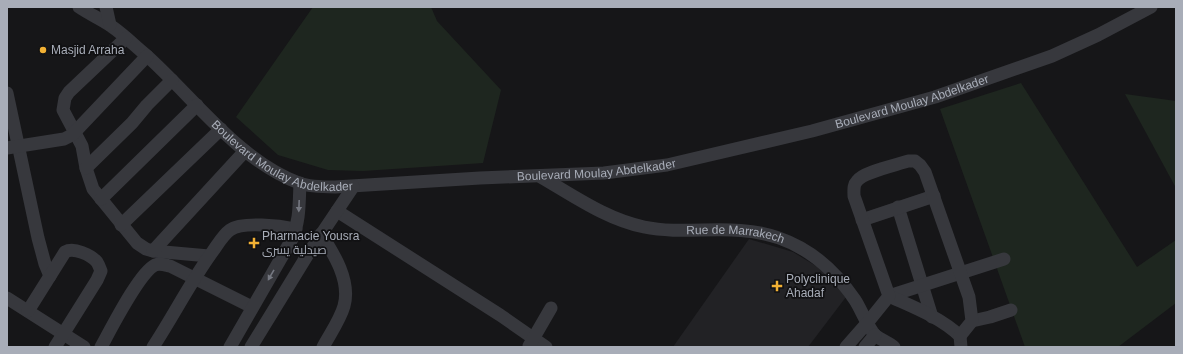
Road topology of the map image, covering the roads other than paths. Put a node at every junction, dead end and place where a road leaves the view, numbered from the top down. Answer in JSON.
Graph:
{"nodes":[{"id":1,"x":79,"y":7,"type":"edge"},
{"id":2,"x":106,"y":7,"type":"edge"},
{"id":3,"x":1151,"y":7,"type":"edge"},
{"id":4,"x":110,"y":25,"type":"junction"},
{"id":5,"x":126,"y":38,"type":"junction"},
{"id":6,"x":147,"y":56,"type":"junction"},
{"id":7,"x":172,"y":80,"type":"junction"},
{"id":8,"x":7,"y":93,"type":"edge"},
{"id":9,"x":196,"y":104,"type":"junction"},
{"id":10,"x":222,"y":130,"type":"junction"},
{"id":11,"x":70,"y":136,"type":"junction"},
{"id":12,"x":13,"y":147,"type":"edge"},
{"id":13,"x":245,"y":151,"type":"junction"},
{"id":14,"x":86,"y":168,"type":"junction"},
{"id":15,"x":541,"y":176,"type":"junction"},
{"id":16,"x":300,"y":183,"type":"junction"},
{"id":17,"x":353,"y":187,"type":"junction"},
{"id":18,"x":934,"y":196,"type":"junction"},
{"id":19,"x":101,"y":200,"type":"junction"},
{"id":20,"x":898,"y":207,"type":"junction"},
{"id":21,"x":338,"y":211,"type":"junction"},
{"id":22,"x":862,"y":220,"type":"junction"},
{"id":23,"x":121,"y":225,"type":"junction"},
{"id":24,"x":296,"y":229,"type":"junction"},
{"id":25,"x":321,"y":234,"type":"junction"},
{"id":26,"x":153,"y":251,"type":"junction"},
{"id":27,"x":209,"y":256,"type":"junction"},
{"id":28,"x":1004,"y":259,"type":"dead end"},
{"id":29,"x":960,"y":273,"type":"junction"},
{"id":30,"x":50,"y":276,"type":"junction"},
{"id":31,"x":194,"y":278,"type":"junction"},
{"id":32,"x":923,"y":285,"type":"junction"},
{"id":33,"x":889,"y":296,"type":"junction"},
{"id":34,"x":7,"y":298,"type":"edge"},
{"id":35,"x":252,"y":307,"type":"junction"},
{"id":36,"x":551,"y":308,"type":"dead end"},
{"id":37,"x":1011,"y":310,"type":"dead end"},
{"id":38,"x":28,"y":311,"type":"junction"},
{"id":39,"x":932,"y":317,"type":"junction"},
{"id":40,"x":972,"y":321,"type":"junction"},
{"id":41,"x":868,"y":322,"type":"junction"},
{"id":42,"x":63,"y":333,"type":"junction"},
{"id":43,"x":875,"y":335,"type":"junction"},
{"id":44,"x":960,"y":341,"type":"edge"},
{"id":45,"x":531,"y":343,"type":"edge"},
{"id":46,"x":55,"y":347,"type":"edge"},
{"id":47,"x":84,"y":347,"type":"edge"},
{"id":48,"x":101,"y":347,"type":"edge"},
{"id":49,"x":154,"y":347,"type":"edge"},
{"id":50,"x":230,"y":347,"type":"edge"},
{"id":51,"x":251,"y":347,"type":"edge"},
{"id":52,"x":323,"y":347,"type":"edge"},
{"id":53,"x":546,"y":347,"type":"edge"},
{"id":54,"x":846,"y":347,"type":"edge"},
{"id":55,"x":865,"y":347,"type":"edge"},
{"id":56,"x":894,"y":347,"type":"edge"}],
"edges":[{"from":1,"to":4,"type":"street","name":"Boulevard Moulay Abdelkader"},
{"from":2,"to":4,"type":"street"},
{"from":3,"to":15,"type":"street","name":"Boulevard Moulay Abdelkader"},
{"from":4,"to":5,"type":"street","name":"Boulevard Moulay Abdelkader"},
{"from":5,"to":6,"type":"street","name":"Boulevard Moulay Abdelkader"},
{"from":5,"to":11,"type":"street"},
{"from":6,"to":7,"type":"street","name":"Boulevard Moulay Abdelkader"},
{"from":6,"to":11,"type":"street"},
{"from":7,"to":9,"type":"street","name":"Boulevard Moulay Abdelkader"},
{"from":7,"to":14,"type":"street"},
{"from":8,"to":12,"type":"street"},
{"from":9,"to":10,"type":"street","name":"Boulevard Moulay Abdelkader"},
{"from":9,"to":19,"type":"street"},
{"from":10,"to":13,"type":"street","name":"Boulevard Moulay Abdelkader"},
{"from":10,"to":23,"type":"street"},
{"from":11,"to":12,"type":"street"},
{"from":11,"to":14,"type":"street"},
{"from":12,"to":30,"type":"street"},
{"from":13,"to":16,"type":"street","name":"Boulevard Moulay Abdelkader"},
{"from":13,"to":26,"type":"street"},
{"from":14,"to":19,"type":"street"},
{"from":15,"to":17,"type":"street","name":"Boulevard Moulay Abdelkader"},
{"from":15,"to":41,"type":"street","name":"Rue de Marrakech"},
{"from":16,"to":17,"type":"street","name":"Boulevard Moulay Abdelkader"},
{"from":16,"to":24,"type":"street","one_way":true},
{"from":17,"to":21,"type":"street"},
{"from":18,"to":20,"type":"street"},
{"from":18,"to":22,"type":"street"},
{"from":18,"to":29,"type":"street"},
{"from":19,"to":23,"type":"street"},
{"from":20,"to":22,"type":"street"},
{"from":20,"to":32,"type":"street"},
{"from":21,"to":25,"type":"street"},
{"from":21,"to":45,"type":"street"},
{"from":22,"to":33,"type":"street"},
{"from":23,"to":26,"type":"street"},
{"from":24,"to":27,"type":"street"},
{"from":24,"to":35,"type":"street","one_way":true},
{"from":25,"to":51,"type":"street"},
{"from":25,"to":52,"type":"street"},
{"from":26,"to":27,"type":"street"},
{"from":27,"to":31,"type":"street"},
{"from":28,"to":29,"type":"street"},
{"from":29,"to":32,"type":"street"},
{"from":29,"to":40,"type":"street"},
{"from":30,"to":38,"type":"street"},
{"from":30,"to":42,"type":"street"},
{"from":31,"to":35,"type":"street"},
{"from":31,"to":48,"type":"street"},
{"from":31,"to":49,"type":"street"},
{"from":32,"to":33,"type":"street"},
{"from":32,"to":39,"type":"street"},
{"from":33,"to":39,"type":"street"},
{"from":33,"to":41,"type":"street"},
{"from":34,"to":38,"type":"street"},
{"from":35,"to":50,"type":"street"},
{"from":36,"to":45,"type":"street"},
{"from":37,"to":40,"type":"street"},
{"from":38,"to":42,"type":"street"},
{"from":39,"to":44,"type":"street"},
{"from":40,"to":44,"type":"street"},
{"from":41,"to":43,"type":"street","name":"Rue de Marrakech"},
{"from":41,"to":54,"type":"street"},
{"from":42,"to":46,"type":"street"},
{"from":42,"to":47,"type":"street"},
{"from":43,"to":55,"type":"street"},
{"from":43,"to":56,"type":"street","name":"Rue de Marrakech"},
{"from":45,"to":53,"type":"street"}]}
